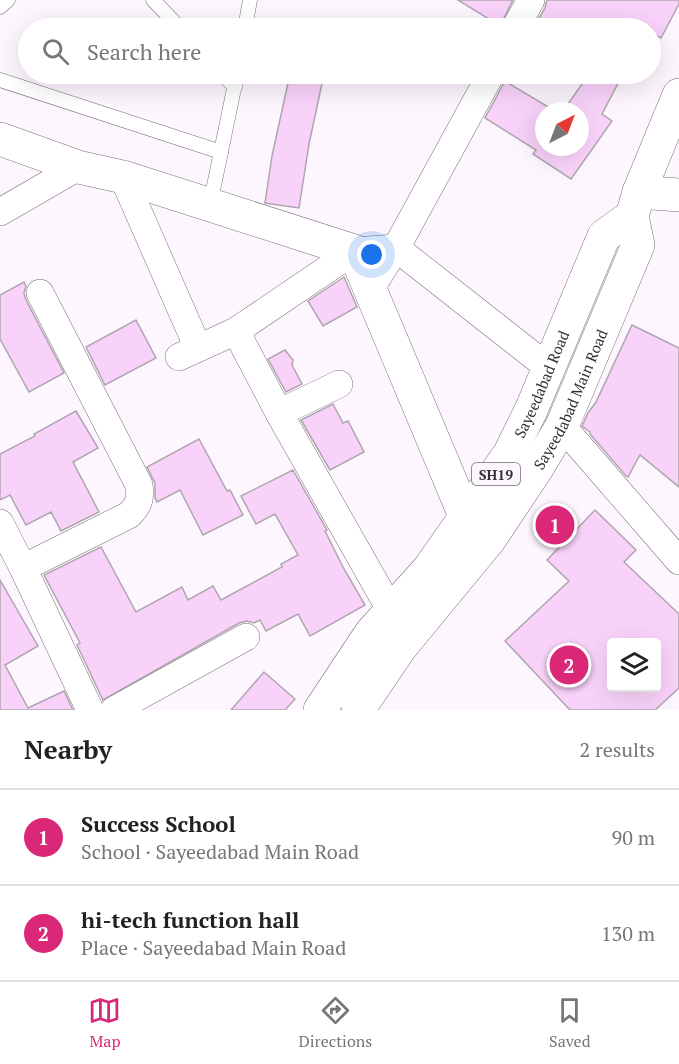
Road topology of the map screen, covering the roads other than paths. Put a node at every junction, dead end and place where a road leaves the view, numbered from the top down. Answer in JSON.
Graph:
{"nodes":[{"id":1,"x":8,"y":0,"type":"edge"},
{"id":2,"x":153,"y":0,"type":"edge"},
{"id":3,"x":250,"y":0,"type":"edge"},
{"id":4,"x":531,"y":0,"type":"edge"},
{"id":5,"x":0,"y":7,"type":"edge"},
{"id":6,"x":170,"y":18,"type":"edge"},
{"id":7,"x":247,"y":18,"type":"edge"},
{"id":8,"x":521,"y":18,"type":"edge"},
{"id":9,"x":0,"y":80,"type":"edge"},
{"id":10,"x":235,"y":84,"type":"edge"},
{"id":11,"x":486,"y":84,"type":"edge"},
{"id":12,"x":679,"y":95,"type":"edge"},
{"id":13,"x":0,"y":138,"type":"edge"},
{"id":14,"x":221,"y":152,"type":"junction"},
{"id":15,"x":78,"y":167,"type":"junction"},
{"id":16,"x":123,"y":177,"type":"junction"},
{"id":17,"x":679,"y":195,"type":"edge"},
{"id":18,"x":635,"y":204,"type":"junction"},
{"id":19,"x":210,"y":205,"type":"junction"},
{"id":20,"x":0,"y":212,"type":"edge"},
{"id":21,"x":396,"y":248,"type":"junction"},
{"id":22,"x":354,"y":251,"type":"junction"},
{"id":23,"x":370,"y":290,"type":"junction"},
{"id":24,"x":40,"y":293,"type":"dead end"},
{"id":25,"x":236,"y":331,"type":"junction"},
{"id":26,"x":549,"y":368,"type":"junction"},
{"id":27,"x":339,"y":384,"type":"dead end"},
{"id":28,"x":279,"y":413,"type":"junction"},
{"id":29,"x":562,"y":426,"type":"junction"},
{"id":30,"x":466,"y":518,"type":"junction"},
{"id":31,"x":0,"y":523,"type":"edge"},
{"id":32,"x":679,"y":561,"type":"edge"},
{"id":33,"x":23,"y":568,"type":"junction"},
{"id":34,"x":402,"y":621,"type":"junction"},
{"id":35,"x":246,"y":637,"type":"dead end"},
{"id":36,"x":90,"y":710,"type":"edge"},
{"id":37,"x":114,"y":710,"type":"edge"},
{"id":38,"x":320,"y":710,"type":"edge"},
{"id":39,"x":358,"y":710,"type":"edge"}],
"edges":[{"from":1,"to":5,"type":"lane"},
{"from":2,"to":6,"type":"lane"},
{"from":3,"to":7,"type":"lane"},
{"from":4,"to":8,"type":"street"},
{"from":9,"to":14,"type":"lane"},
{"from":10,"to":14,"type":"lane"},
{"from":11,"to":21,"type":"street"},
{"from":12,"to":18,"type":"main road"},
{"from":13,"to":15,"type":"main road"},
{"from":14,"to":19,"type":"lane"},
{"from":15,"to":16,"type":"main road"},
{"from":15,"to":20,"type":"street"},
{"from":16,"to":19,"type":"main road"},
{"from":16,"to":25,"type":"street"},
{"from":17,"to":18,"type":"main road"},
{"from":18,"to":26,"type":"main road","name":"Sayeedabad Road","number":"SH19"},
{"from":18,"to":29,"type":"main road","name":"Sayeedabad Main Road","number":"SH19"},
{"from":19,"to":22,"type":"main road"},
{"from":21,"to":22,"type":"street"},
{"from":21,"to":23,"type":"street"},
{"from":21,"to":26,"type":"street"},
{"from":22,"to":23,"type":"main road"},
{"from":22,"to":25,"type":"street"},
{"from":23,"to":30,"type":"main road"},
{"from":24,"to":33,"type":"street"},
{"from":25,"to":28,"type":"street"},
{"from":26,"to":30,"type":"main road","name":"Sayeedabad Road","number":"SH19"},
{"from":27,"to":28,"type":"street"},
{"from":28,"to":34,"type":"street"},
{"from":29,"to":32,"type":"street"},
{"from":29,"to":34,"type":"main road","name":"Sayeedabad Main Road","number":"SH19"},
{"from":30,"to":34,"type":"main road","name":"Sayeedabad Road","number":"SH19"},
{"from":31,"to":33,"type":"street"},
{"from":33,"to":36,"type":"street"},
{"from":34,"to":38,"type":"main road","name":"Sayeedabad Road","number":"SH19"},
{"from":34,"to":39,"type":"main road","name":"Sayeedabad Main Road","number":"SH19"},
{"from":35,"to":37,"type":"street"}]}
